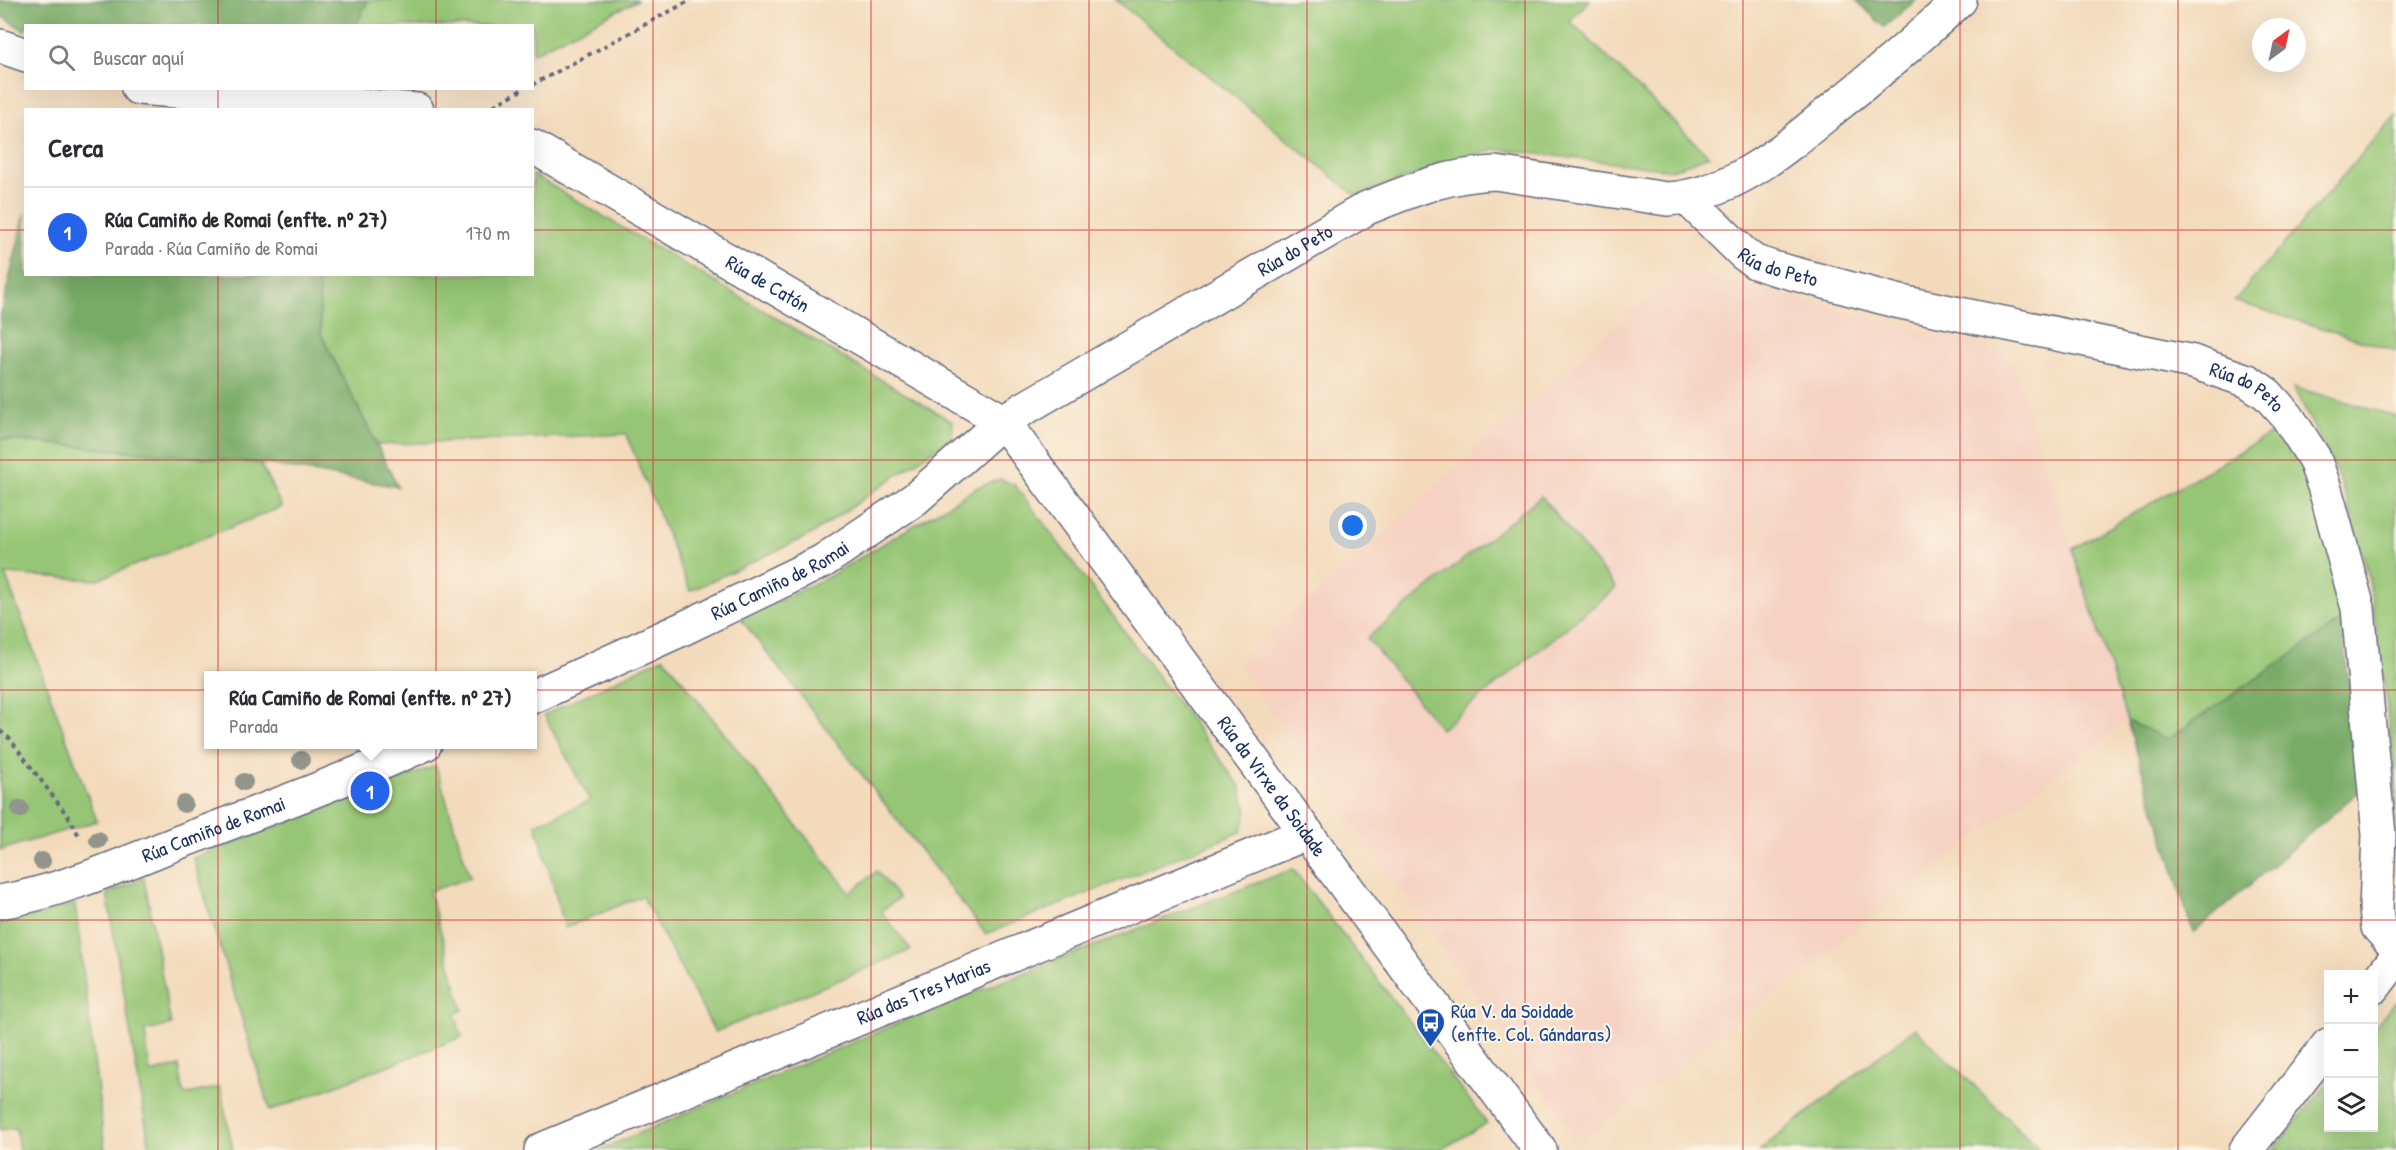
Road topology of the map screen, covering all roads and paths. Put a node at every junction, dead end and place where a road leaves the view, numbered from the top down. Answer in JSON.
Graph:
{"nodes":[{"id":1,"x":692,"y":0,"type":"edge"},
{"id":2,"x":1960,"y":0,"type":"edge"},
{"id":3,"x":0,"y":46,"type":"edge"},
{"id":4,"x":24,"y":54,"type":"edge"},
{"id":5,"x":534,"y":84,"type":"edge"},
{"id":6,"x":163,"y":90,"type":"edge"},
{"id":7,"x":521,"y":90,"type":"edge"},
{"id":8,"x":392,"y":108,"type":"edge"},
{"id":9,"x":490,"y":108,"type":"edge"},
{"id":10,"x":534,"y":147,"type":"edge"},
{"id":11,"x":1687,"y":198,"type":"junction"},
{"id":12,"x":1003,"y":421,"type":"junction"},
{"id":13,"x":537,"y":695,"type":"edge"},
{"id":14,"x":0,"y":731,"type":"edge"},
{"id":15,"x":414,"y":749,"type":"edge"},
{"id":16,"x":1306,"y":833,"type":"junction"},
{"id":17,"x":79,"y":836,"type":"dead end"},
{"id":18,"x":0,"y":902,"type":"edge"},
{"id":19,"x":2396,"y":946,"type":"edge"},
{"id":20,"x":2396,"y":958,"type":"edge"},
{"id":21,"x":2378,"y":981,"type":"edge"},
{"id":22,"x":2324,"y":1049,"type":"edge"},
{"id":23,"x":542,"y":1150,"type":"edge"},
{"id":24,"x":1540,"y":1150,"type":"edge"},
{"id":25,"x":2246,"y":1150,"type":"edge"}],
"edges":[{"from":1,"to":5,"type":"path"},
{"from":2,"to":11,"type":"street","name":"Rúa do Peto"},
{"from":3,"to":4,"type":"street"},
{"from":6,"to":8,"type":"street"},
{"from":7,"to":9,"type":"path"},
{"from":10,"to":12,"type":"street","name":"Rúa de Catón"},
{"from":11,"to":12,"type":"street","name":"Rúa do Peto"},
{"from":11,"to":19,"type":"street","name":"Rúa do Peto"},
{"from":12,"to":13,"type":"street","name":"Rúa Camiño de Romai"},
{"from":12,"to":16,"type":"street","name":"Rúa da Virxe da Soidade"},
{"from":14,"to":17,"type":"path"},
{"from":15,"to":18,"type":"street","name":"Rúa Camiño de Romai"},
{"from":16,"to":23,"type":"street","name":"Rúa das Tres Marias"},
{"from":16,"to":24,"type":"street","name":"Rúa da Virxe da Soidade"},
{"from":20,"to":21,"type":"street"},
{"from":22,"to":25,"type":"street"}]}
